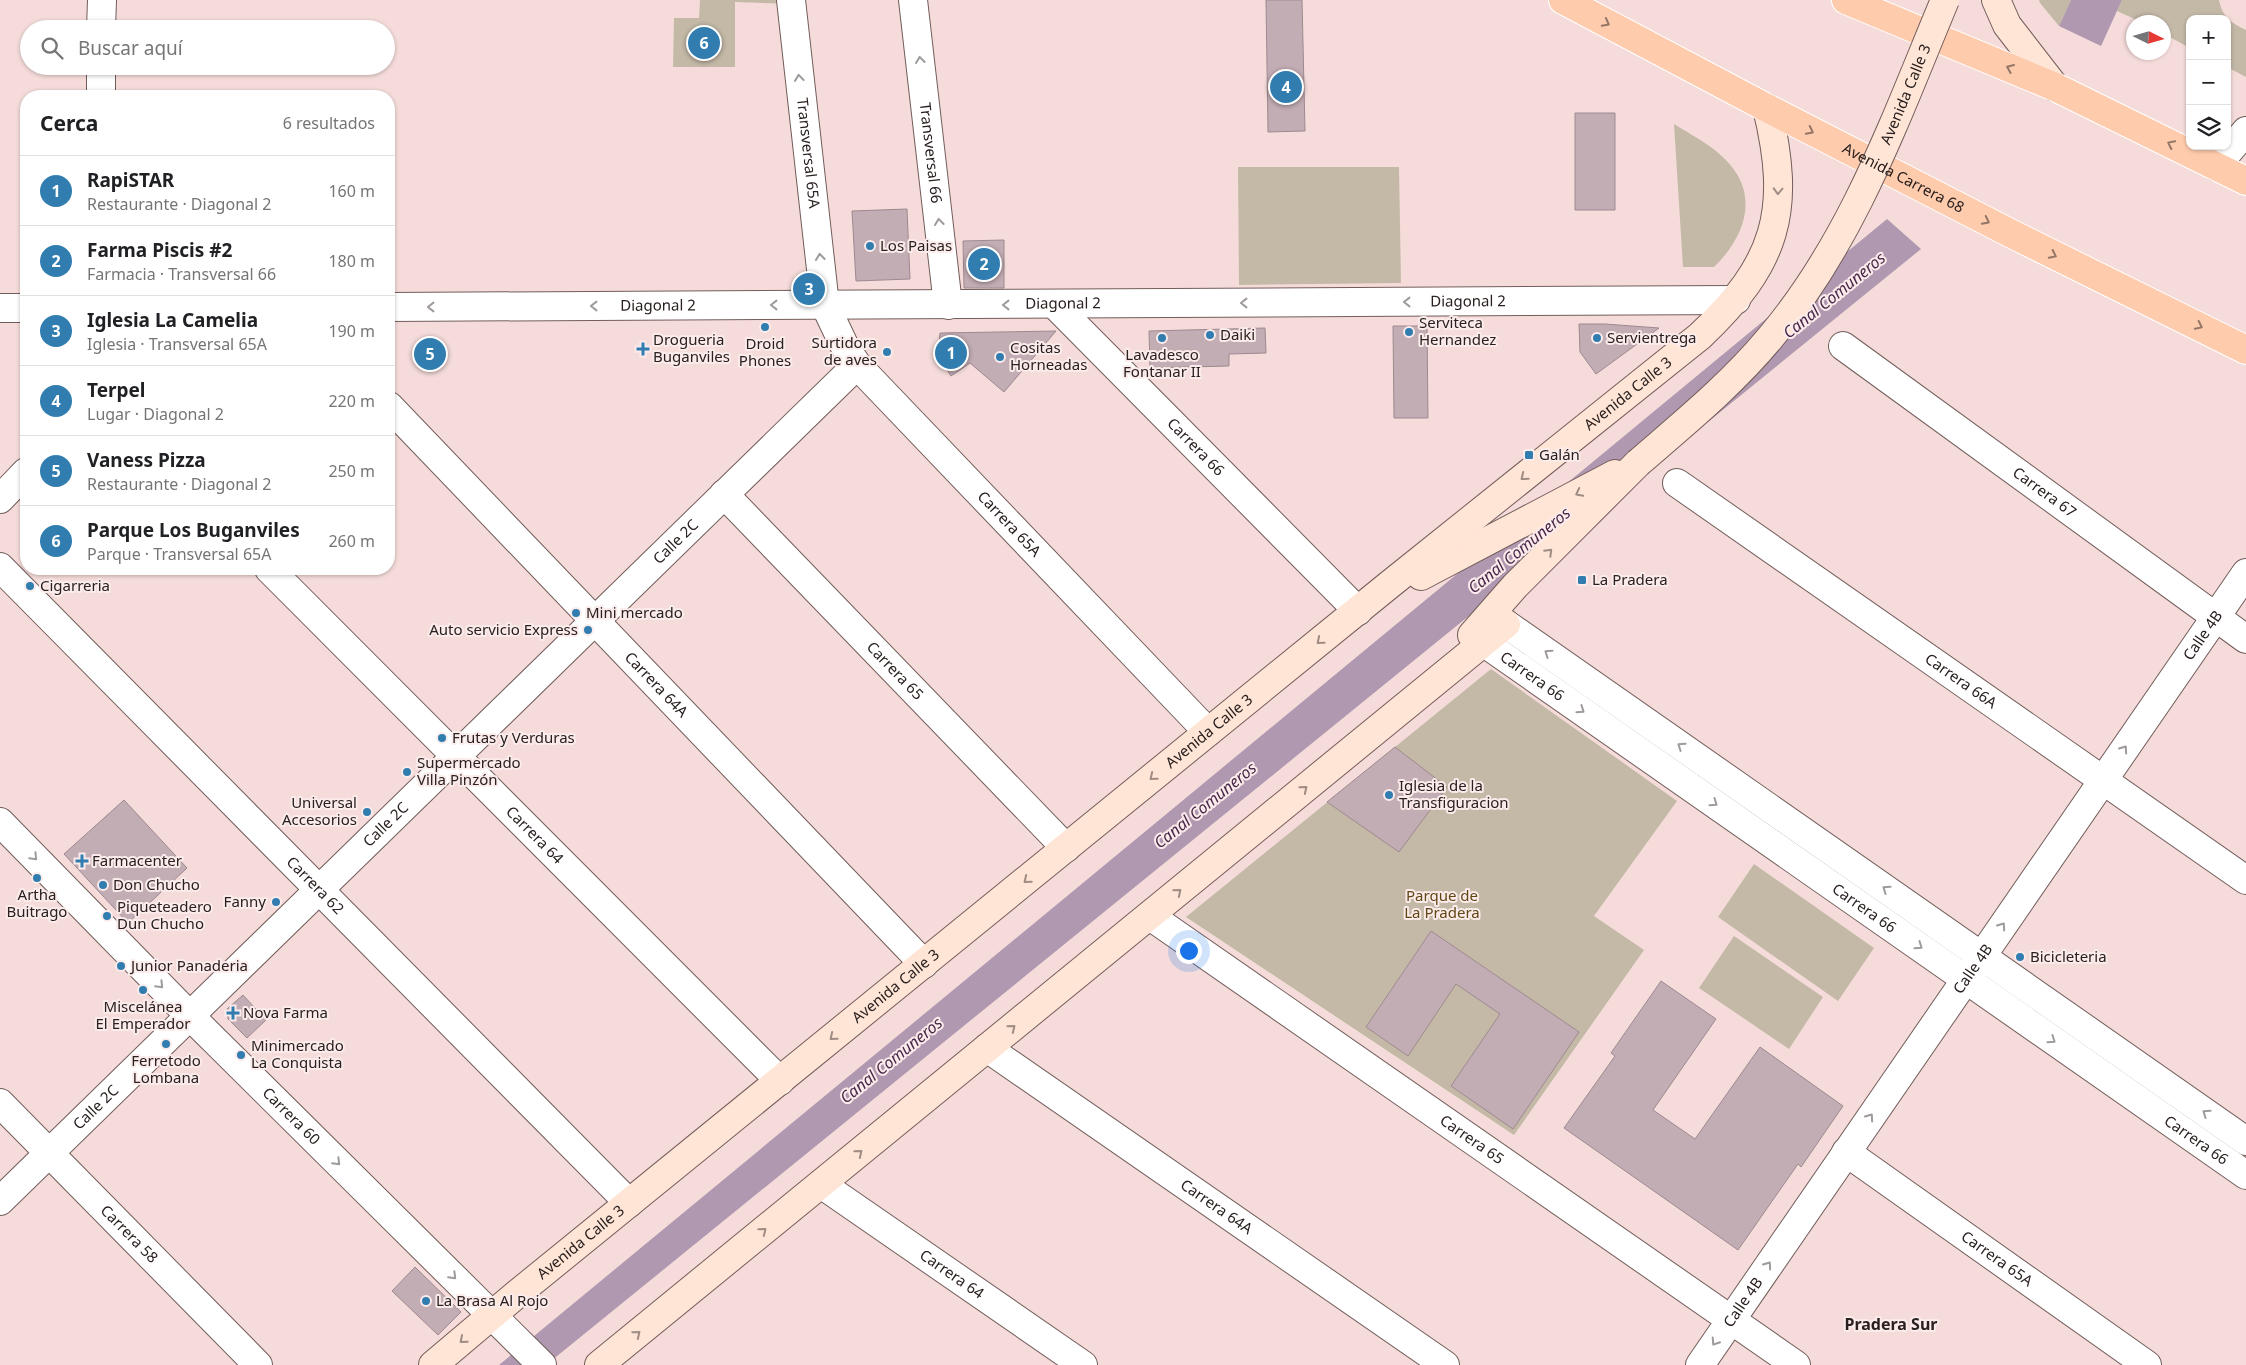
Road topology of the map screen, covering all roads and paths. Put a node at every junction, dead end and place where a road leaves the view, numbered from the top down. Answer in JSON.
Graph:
{"nodes":[{"id":1,"x":102,"y":0,"type":"edge"},
{"id":2,"x":790,"y":0,"type":"edge"},
{"id":3,"x":913,"y":0,"type":"edge"},
{"id":4,"x":1563,"y":0,"type":"edge"},
{"id":5,"x":1846,"y":0,"type":"edge"},
{"id":6,"x":1945,"y":0,"type":"edge"},
{"id":7,"x":1996,"y":0,"type":"edge"},
{"id":8,"x":101,"y":20,"type":"edge"},
{"id":9,"x":101,"y":75,"type":"edge"},
{"id":10,"x":2055,"y":87,"type":"junction"},
{"id":11,"x":100,"y":90,"type":"edge"},
{"id":12,"x":1767,"y":108,"type":"junction"},
{"id":13,"x":2246,"y":131,"type":"edge"},
{"id":14,"x":2216,"y":166,"type":"junction"},
{"id":15,"x":2246,"y":181,"type":"edge"},
{"id":16,"x":1736,"y":300,"type":"junction"},
{"id":17,"x":825,"y":305,"type":"junction"},
{"id":18,"x":948,"y":305,"type":"junction"},
{"id":19,"x":1055,"y":305,"type":"junction"},
{"id":20,"x":395,"y":307,"type":"edge"},
{"id":21,"x":0,"y":308,"type":"edge"},
{"id":22,"x":20,"y":308,"type":"edge"},
{"id":23,"x":1843,"y":346,"type":"dead end"},
{"id":24,"x":2246,"y":350,"type":"edge"},
{"id":25,"x":857,"y":365,"type":"junction"},
{"id":26,"x":395,"y":412,"type":"edge"},
{"id":27,"x":1638,"y":462,"type":"junction"},
{"id":28,"x":20,"y":478,"type":"edge"},
{"id":29,"x":1677,"y":483,"type":"dead end"},
{"id":30,"x":724,"y":494,"type":"junction"},
{"id":31,"x":0,"y":499,"type":"edge"},
{"id":32,"x":0,"y":567,"type":"edge"},
{"id":33,"x":2246,"y":573,"type":"edge"},
{"id":34,"x":275,"y":575,"type":"edge"},
{"id":35,"x":1358,"y":611,"type":"junction"},
{"id":36,"x":2215,"y":618,"type":"junction"},
{"id":37,"x":594,"y":621,"type":"junction"},
{"id":38,"x":1506,"y":624,"type":"joint"},
{"id":39,"x":2246,"y":639,"type":"edge"},
{"id":40,"x":1483,"y":642,"type":"junction"},
{"id":41,"x":1420,"y":695,"type":"junction"},
{"id":42,"x":1208,"y":732,"type":"junction"},
{"id":43,"x":456,"y":756,"type":"junction"},
{"id":44,"x":2103,"y":780,"type":"junction"},
{"id":45,"x":0,"y":822,"type":"edge"},
{"id":46,"x":1066,"y":848,"type":"junction"},
{"id":47,"x":2246,"y":880,"type":"edge"},
{"id":48,"x":319,"y":890,"type":"junction"},
{"id":49,"x":1150,"y":916,"type":"junction"},
{"id":50,"x":1982,"y":956,"type":"junction"},
{"id":51,"x":924,"y":964,"type":"junction"},
{"id":52,"x":1965,"y":979,"type":"junction"},
{"id":53,"x":190,"y":1016,"type":"junction"},
{"id":54,"x":987,"y":1048,"type":"junction"},
{"id":55,"x":780,"y":1081,"type":"junction"},
{"id":56,"x":0,"y":1103,"type":"edge"},
{"id":57,"x":2246,"y":1141,"type":"edge"},
{"id":58,"x":1846,"y":1152,"type":"junction"},
{"id":59,"x":49,"y":1153,"type":"junction"},
{"id":60,"x":2246,"y":1175,"type":"edge"},
{"id":61,"x":821,"y":1184,"type":"junction"},
{"id":62,"x":0,"y":1201,"type":"edge"},
{"id":63,"x":629,"y":1204,"type":"junction"},
{"id":64,"x":1730,"y":1320,"type":"junction"},
{"id":65,"x":500,"y":1323,"type":"junction"},
{"id":66,"x":258,"y":1365,"type":"edge"},
{"id":67,"x":433,"y":1365,"type":"edge"},
{"id":68,"x":542,"y":1365,"type":"edge"},
{"id":69,"x":600,"y":1365,"type":"edge"},
{"id":70,"x":1083,"y":1365,"type":"edge"},
{"id":71,"x":1445,"y":1365,"type":"edge"},
{"id":72,"x":1700,"y":1365,"type":"edge"},
{"id":73,"x":1796,"y":1365,"type":"edge"},
{"id":74,"x":2147,"y":1365,"type":"edge"}],
"edges":[{"from":1,"to":8,"type":"street"},
{"from":17,"to":2,"type":"street","name":"Transversal 65A","one_way":true},
{"from":18,"to":3,"type":"street","name":"Transversal 66","one_way":true},
{"from":4,"to":12,"type":"main road","name":"Avenida Carrera 68","one_way":true},
{"from":10,"to":5,"type":"main road","one_way":true},
{"from":6,"to":27,"type":"main road","name":"Avenida Calle 3","bridge":true},
{"from":7,"to":10,"type":"main road"},
{"from":9,"to":11,"type":"street"},
{"from":14,"to":10,"type":"main road","one_way":true},
{"from":12,"to":16,"type":"main road","name":"Avenida Calle 3","one_way":true},
{"from":12,"to":24,"type":"main road","name":"Avenida Carrera 68","one_way":true},
{"from":13,"to":14,"type":"street"},
{"from":14,"to":15,"type":"main road"},
{"from":16,"to":19,"type":"street","name":"Diagonal 2","one_way":true},
{"from":16,"to":35,"type":"main road","name":"Avenida Calle 3","one_way":true},
{"from":17,"to":18,"type":"street","name":"Diagonal 2"},
{"from":17,"to":20,"type":"street","name":"Diagonal 2","one_way":true},
{"from":17,"to":25,"type":"street","name":"Carrera 65A"},
{"from":19,"to":18,"type":"street","name":"Diagonal 2","one_way":true},
{"from":19,"to":35,"type":"street","name":"Carrera 66"},
{"from":21,"to":22,"type":"street"},
{"from":23,"to":36,"type":"street","name":"Carrera 67"},
{"from":25,"to":30,"type":"street","name":"Calle 2C"},
{"from":25,"to":42,"type":"street","name":"Carrera 65A"},
{"from":26,"to":37,"type":"street","name":"Carrera 64A"},
{"from":27,"to":35,"type":"main road","name":"Avenida Calle 3","one_way":true},
{"from":41,"to":27,"type":"main road","name":"Avenida Calle 3","one_way":true},
{"from":28,"to":31,"type":"street"},
{"from":29,"to":44,"type":"street","name":"Carrera 66A"},
{"from":30,"to":37,"type":"street","name":"Calle 2C"},
{"from":30,"to":46,"type":"street","name":"Carrera 65"},
{"from":32,"to":48,"type":"street","name":"Carrera 62"},
{"from":33,"to":36,"type":"street","name":"Calle 4B"},
{"from":34,"to":43,"type":"street","name":"Carrera 64"},
{"from":35,"to":42,"type":"main road","name":"Avenida Calle 3","one_way":true},
{"from":36,"to":39,"type":"street","name":"Carrera 67"},
{"from":44,"to":36,"type":"street","name":"Calle 4B","one_way":true},
{"from":37,"to":43,"type":"street","name":"Calle 2C"},
{"from":37,"to":51,"type":"street","name":"Carrera 64A"},
{"from":38,"to":40,"type":"main road","name":"Avenida Calle 3"},
{"from":50,"to":38,"type":"street","name":"Carrera 66","one_way":true},
{"from":40,"to":41,"type":"main road","name":"Avenida Calle 3"},
{"from":40,"to":52,"type":"street","name":"Carrera 66","one_way":true},
{"from":49,"to":41,"type":"main road","name":"Avenida Calle 3","one_way":true},
{"from":42,"to":46,"type":"main road","name":"Avenida Calle 3","one_way":true},
{"from":43,"to":48,"type":"street","name":"Calle 2C"},
{"from":43,"to":55,"type":"street","name":"Carrera 64"},
{"from":44,"to":47,"type":"street","name":"Carrera 66A"},
{"from":50,"to":44,"type":"street","name":"Calle 4B","one_way":true},
{"from":45,"to":53,"type":"street","name":"Carrera 60","one_way":true},
{"from":46,"to":51,"type":"main road","name":"Avenida Calle 3","one_way":true},
{"from":48,"to":53,"type":"street","name":"Calle 2C"},
{"from":48,"to":63,"type":"street","name":"Carrera 62"},
{"from":54,"to":49,"type":"main road","name":"Avenida Calle 3","one_way":true},
{"from":49,"to":64,"type":"street","name":"Carrera 65"},
{"from":50,"to":52,"type":"street","name":"Calle 4B"},
{"from":57,"to":50,"type":"street","name":"Carrera 66","one_way":true},
{"from":51,"to":55,"type":"main road","name":"Avenida Calle 3","one_way":true},
{"from":58,"to":52,"type":"street","name":"Calle 4B","one_way":true},
{"from":52,"to":60,"type":"street","name":"Carrera 66","one_way":true},
{"from":53,"to":59,"type":"street","name":"Calle 2C"},
{"from":53,"to":65,"type":"street","name":"Carrera 60","one_way":true},
{"from":61,"to":54,"type":"main road","name":"Avenida Calle 3","one_way":true},
{"from":54,"to":71,"type":"street","name":"Carrera 64A"},
{"from":55,"to":63,"type":"main road","name":"Avenida Calle 3"},
{"from":56,"to":59,"type":"street","name":"Carrera 58"},
{"from":64,"to":58,"type":"street","name":"Calle 4B","one_way":true},
{"from":58,"to":74,"type":"street","name":"Carrera 65A"},
{"from":59,"to":62,"type":"street","name":"Calle 2C"},
{"from":59,"to":66,"type":"street","name":"Carrera 58"},
{"from":69,"to":61,"type":"main road","name":"Avenida Calle 3","one_way":true},
{"from":61,"to":70,"type":"street","name":"Carrera 64"},
{"from":63,"to":65,"type":"main road","name":"Avenida Calle 3"},
{"from":64,"to":72,"type":"street","name":"Calle 4B","one_way":true},
{"from":64,"to":73,"type":"street","name":"Carrera 65"},
{"from":65,"to":67,"type":"main road","name":"Avenida Calle 3","one_way":true},
{"from":65,"to":68,"type":"street","name":"Carrera 60"}]}
